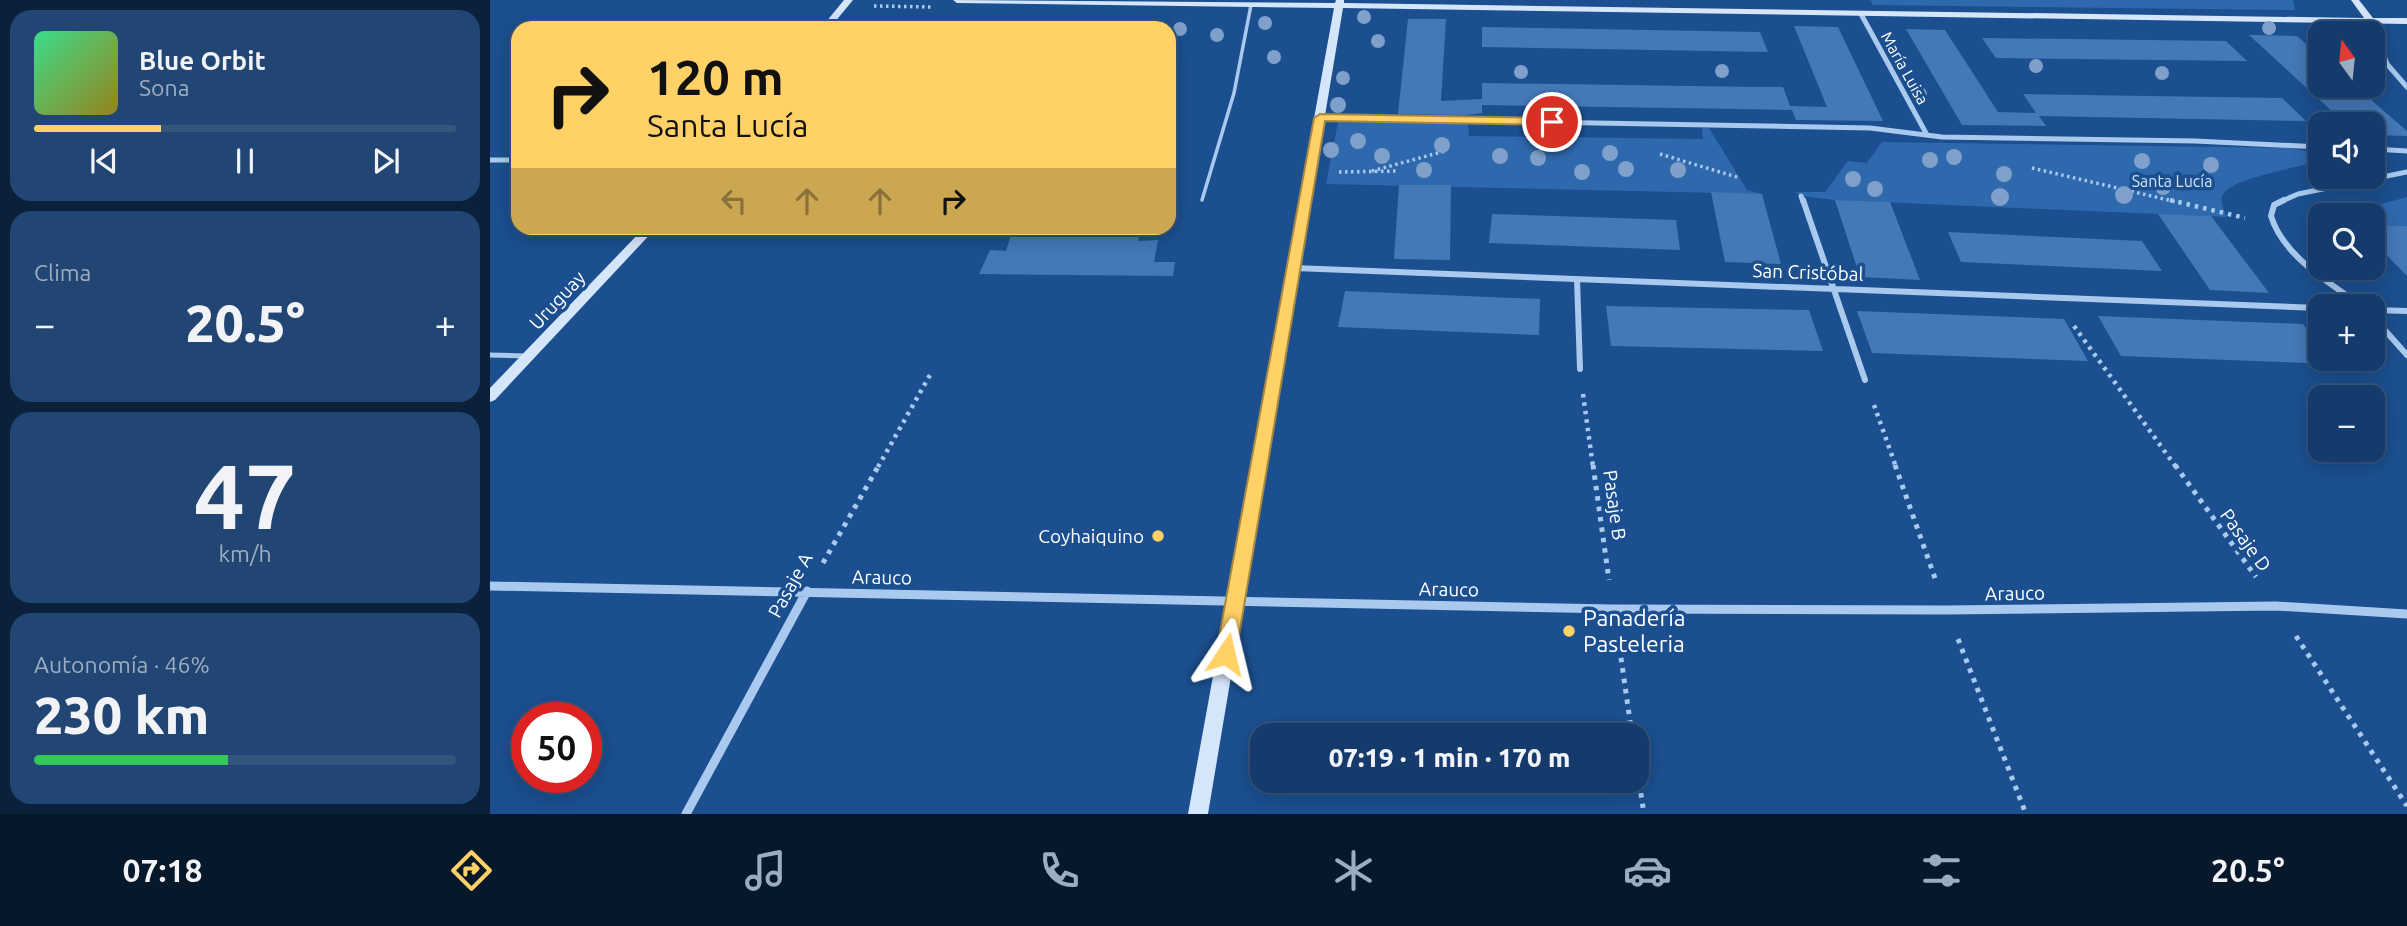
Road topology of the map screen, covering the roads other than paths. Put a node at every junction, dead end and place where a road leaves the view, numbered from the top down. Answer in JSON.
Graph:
{"nodes":[{"id":1,"x":849,"y":0,"type":"edge"},
{"id":2,"x":957,"y":0,"type":"edge"},
{"id":3,"x":2355,"y":0,"type":"edge"},
{"id":4,"x":1340,"y":3,"type":"edge"},
{"id":5,"x":1251,"y":5,"type":"junction"},
{"id":6,"x":1861,"y":14,"type":"junction"},
{"id":7,"x":2370,"y":20,"type":"junction"},
{"id":8,"x":831,"y":21,"type":"edge"},
{"id":9,"x":2407,"y":21,"type":"edge"},
{"id":10,"x":2407,"y":87,"type":"edge"},
{"id":11,"x":1320,"y":118,"type":"junction"},
{"id":12,"x":1927,"y":135,"type":"junction"},
{"id":13,"x":2308,"y":147,"type":"edge"},
{"id":14,"x":2385,"y":150,"type":"edge"},
{"id":15,"x":2407,"y":151,"type":"edge"},
{"id":16,"x":490,"y":160,"type":"edge"},
{"id":17,"x":511,"y":160,"type":"edge"},
{"id":18,"x":2407,"y":172,"type":"edge"},
{"id":19,"x":1801,"y":196,"type":"dead end"},
{"id":20,"x":1202,"y":200,"type":"dead end"},
{"id":21,"x":643,"y":235,"type":"edge"},
{"id":22,"x":1294,"y":268,"type":"junction"},
{"id":23,"x":1577,"y":279,"type":"junction"},
{"id":24,"x":1832,"y":289,"type":"junction"},
{"id":25,"x":2346,"y":294,"type":"edge"},
{"id":26,"x":2308,"y":308,"type":"edge"},
{"id":27,"x":2385,"y":310,"type":"edge"},
{"id":28,"x":2407,"y":311,"type":"edge"},
{"id":29,"x":2385,"y":330,"type":"edge"},
{"id":30,"x":490,"y":355,"type":"edge"},
{"id":31,"x":2407,"y":355,"type":"edge"},
{"id":32,"x":531,"y":356,"type":"junction"},
{"id":33,"x":1580,"y":369,"type":"road end"},
{"id":34,"x":1865,"y":380,"type":"dead end"},
{"id":35,"x":490,"y":397,"type":"edge"},
{"id":36,"x":490,"y":586,"type":"edge"},
{"id":37,"x":807,"y":591,"type":"junction"},
{"id":38,"x":1235,"y":601,"type":"junction"},
{"id":39,"x":2407,"y":614,"type":"edge"},
{"id":40,"x":686,"y":814,"type":"edge"},
{"id":41,"x":1198,"y":814,"type":"edge"}],
"edges":[{"from":1,"to":8,"type":"street"},
{"from":2,"to":5,"type":"street"},
{"from":3,"to":7,"type":"street"},
{"from":4,"to":5,"type":"street"},
{"from":4,"to":6,"type":"street"},
{"from":4,"to":11,"type":"street"},
{"from":5,"to":20,"type":"lane"},
{"from":6,"to":7,"type":"street"},
{"from":6,"to":12,"type":"street","name":"María Luisa"},
{"from":7,"to":9,"type":"street"},
{"from":7,"to":10,"type":"street"},
{"from":11,"to":12,"type":"street"},
{"from":11,"to":22,"type":"street"},
{"from":12,"to":13,"type":"street"},
{"from":14,"to":15,"type":"street"},
{"from":16,"to":17,"type":"street"},
{"from":18,"to":25,"type":"street"},
{"from":19,"to":24,"type":"street"},
{"from":21,"to":32,"type":"street","name":"Uruguay"},
{"from":22,"to":23,"type":"street","name":"San Cristóbal"},
{"from":22,"to":38,"type":"street"},
{"from":23,"to":24,"type":"street","name":"San Cristóbal"},
{"from":23,"to":33,"type":"street"},
{"from":24,"to":26,"type":"street","name":"San Cristóbal"},
{"from":24,"to":34,"type":"street"},
{"from":27,"to":28,"type":"street"},
{"from":29,"to":31,"type":"street"},
{"from":30,"to":32,"type":"lane"},
{"from":32,"to":35,"type":"street","name":"Uruguay"},
{"from":36,"to":37,"type":"street","name":"Arauco"},
{"from":37,"to":38,"type":"street","name":"Arauco"},
{"from":37,"to":40,"type":"street","name":"Pasaje A"},
{"from":38,"to":39,"type":"street","name":"Arauco"},
{"from":38,"to":41,"type":"street"}]}
